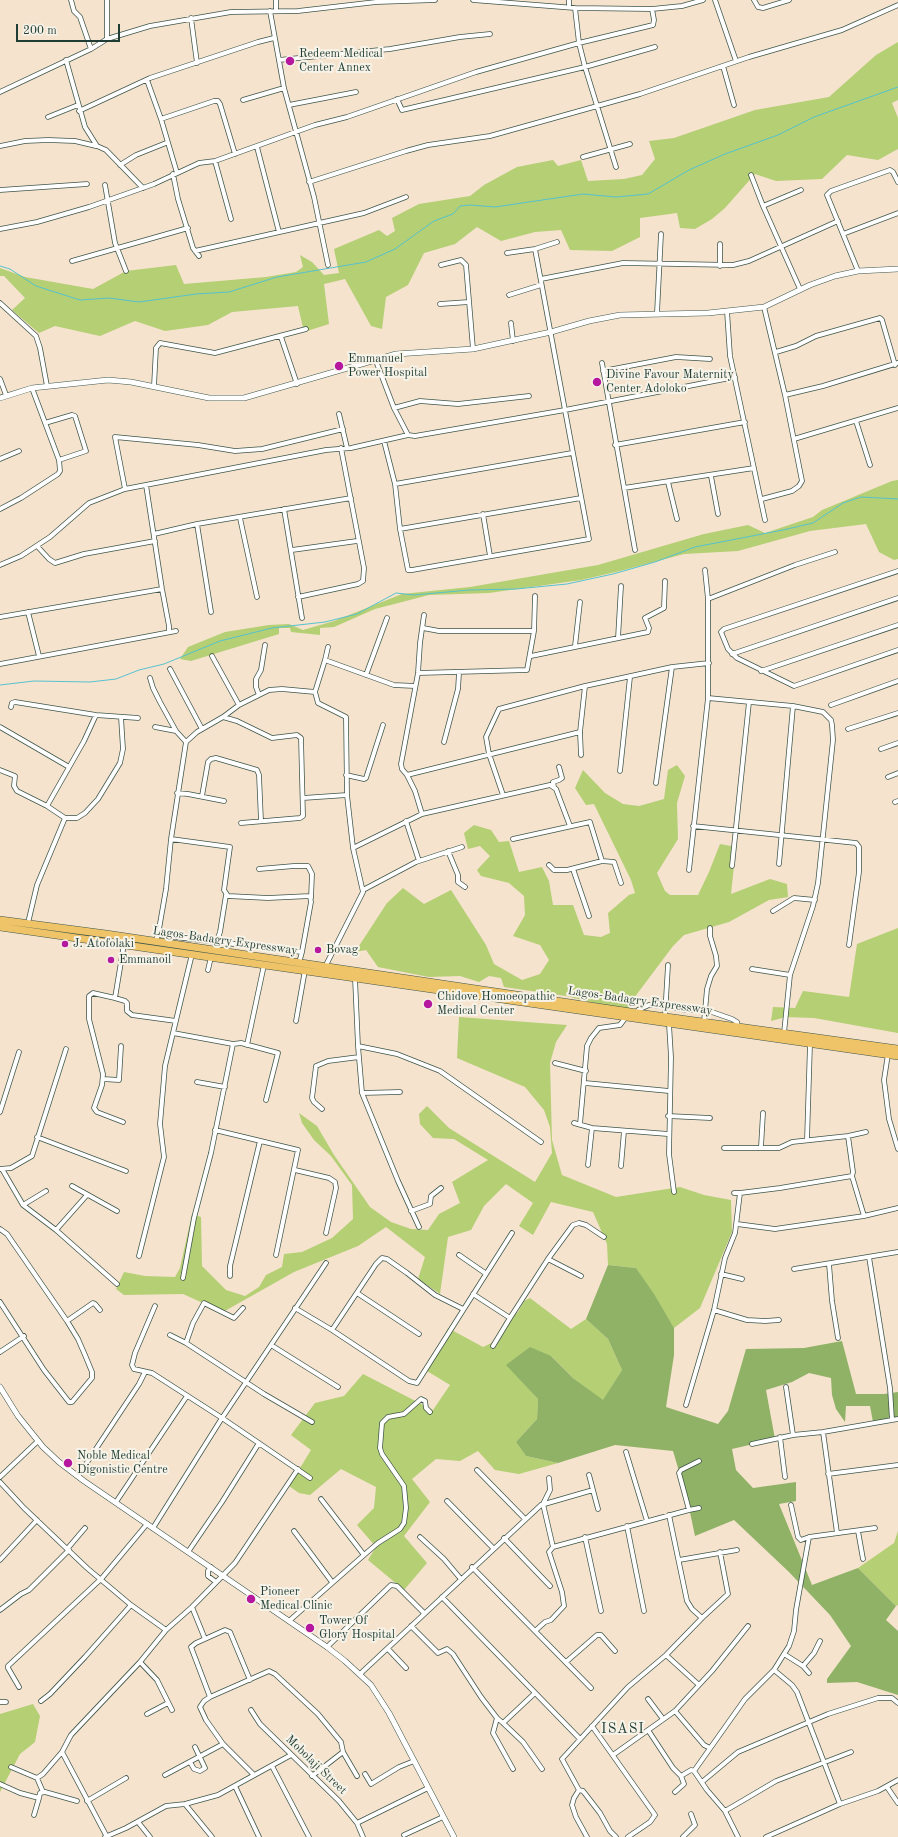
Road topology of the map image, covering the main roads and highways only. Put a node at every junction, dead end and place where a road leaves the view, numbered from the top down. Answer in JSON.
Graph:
{"nodes":[{"id":1,"x":0,"y":920,"type":"edge"},
{"id":2,"x":0,"y":926,"type":"edge"},
{"id":3,"x":105,"y":937,"type":"junction"},
{"id":4,"x":210,"y":953,"type":"junction"},
{"id":5,"x":898,"y":1049,"type":"edge"},
{"id":6,"x":888,"y":1051,"type":"junction"},
{"id":7,"x":898,"y":1056,"type":"edge"}],
"edges":[{"from":1,"to":3,"type":"highway","name":"Lagos-Badagry Expressway"},
{"from":2,"to":3,"type":"highway","name":"Lagos-Badagry Expressway"},
{"from":3,"to":4,"type":"highway","name":"Lagos-Badagry Expressway"},
{"from":3,"to":4,"type":"highway","name":"Lagos-Badagry Expressway"},
{"from":4,"to":6,"type":"highway","name":"Lagos-Badagry Expressway"},
{"from":4,"to":6,"type":"highway","name":"Lagos-Badagry Expressway"},
{"from":5,"to":6,"type":"highway","name":"Lagos-Badagry Expressway"},
{"from":6,"to":7,"type":"highway","name":"Lagos-Badagry Expressway"}]}
